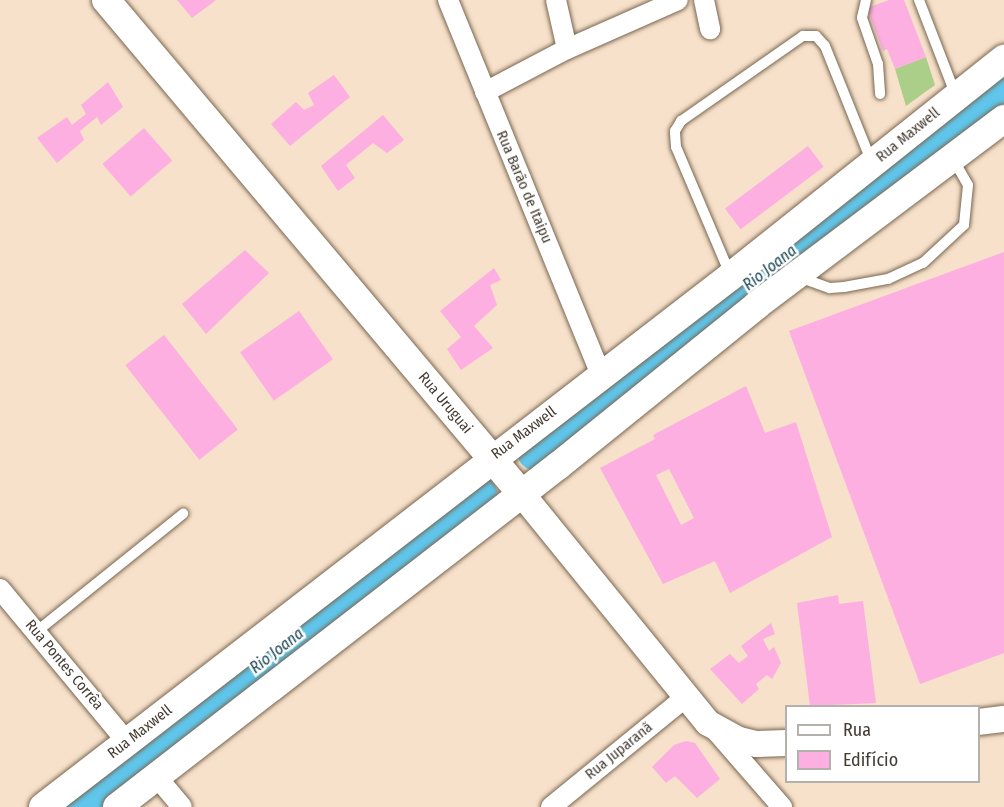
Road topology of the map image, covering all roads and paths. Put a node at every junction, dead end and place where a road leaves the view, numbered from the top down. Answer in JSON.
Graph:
{"nodes":[{"id":1,"x":106,"y":0,"type":"edge"},
{"id":2,"x":448,"y":0,"type":"edge"},
{"id":3,"x":556,"y":0,"type":"edge"},
{"id":4,"x":678,"y":0,"type":"edge"},
{"id":5,"x":704,"y":0,"type":"edge"},
{"id":6,"x":866,"y":0,"type":"edge"},
{"id":7,"x":919,"y":0,"type":"edge"},
{"id":8,"x":710,"y":29,"type":"dead end"},
{"id":9,"x":567,"y":49,"type":"junction"},
{"id":10,"x":1004,"y":58,"type":"edge"},
{"id":11,"x":485,"y":92,"type":"junction"},
{"id":12,"x":880,"y":94,"type":"dead end"},
{"id":13,"x":957,"y":96,"type":"junction"},
{"id":14,"x":1004,"y":119,"type":"edge"},
{"id":15,"x":953,"y":159,"type":"junction"},
{"id":16,"x":872,"y":164,"type":"junction"},
{"id":17,"x":731,"y":276,"type":"junction"},
{"id":18,"x":796,"y":276,"type":"junction"},
{"id":19,"x":601,"y":374,"type":"junction"},
{"id":20,"x":490,"y":458,"type":"junction"},
{"id":21,"x":521,"y":493,"type":"junction"},
{"id":22,"x":183,"y":514,"type":"dead end"},
{"id":23,"x":0,"y":589,"type":"edge"},
{"id":24,"x":36,"y":632,"type":"junction"},
{"id":25,"x":687,"y":696,"type":"junction"},
{"id":26,"x":1004,"y":719,"type":"edge"},
{"id":27,"x":980,"y":722,"type":"edge"},
{"id":28,"x":708,"y":723,"type":"junction"},
{"id":29,"x":127,"y":742,"type":"junction"},
{"id":30,"x":785,"y":743,"type":"edge"},
{"id":31,"x":156,"y":776,"type":"junction"},
{"id":32,"x":43,"y":807,"type":"edge"},
{"id":33,"x":117,"y":807,"type":"edge"},
{"id":34,"x":182,"y":807,"type":"edge"},
{"id":35,"x":551,"y":807,"type":"edge"},
{"id":36,"x":782,"y":807,"type":"edge"}],
"edges":[{"from":1,"to":20,"type":"main road","name":"Rua Uruguai"},
{"from":2,"to":11,"type":"street","name":"Rua Barão de Itaipu"},
{"from":3,"to":9,"type":"street"},
{"from":4,"to":9,"type":"street"},
{"from":5,"to":8,"type":"street"},
{"from":6,"to":12,"type":"lane"},
{"from":7,"to":13,"type":"lane"},
{"from":9,"to":11,"type":"street"},
{"from":10,"to":13,"type":"main road","name":"Rua Maxwell"},
{"from":11,"to":19,"type":"street","name":"Rua Barão de Itaipu"},
{"from":13,"to":16,"type":"main road","name":"Rua Maxwell"},
{"from":14,"to":15,"type":"main road"},
{"from":15,"to":18,"type":"main road"},
{"from":15,"to":18,"type":"lane"},
{"from":16,"to":17,"type":"main road","name":"Rua Maxwell"},
{"from":16,"to":17,"type":"lane"},
{"from":17,"to":19,"type":"main road","name":"Rua Maxwell"},
{"from":18,"to":21,"type":"main road"},
{"from":19,"to":20,"type":"main road","name":"Rua Maxwell"},
{"from":20,"to":21,"type":"main road","name":"Rua Uruguai"},
{"from":20,"to":29,"type":"main road","name":"Rua Maxwell"},
{"from":21,"to":25,"type":"street","name":"Rua Uruguai"},
{"from":21,"to":31,"type":"main road"},
{"from":22,"to":24,"type":"lane"},
{"from":23,"to":24,"type":"street","name":"Rua Pontes Corrêa"},
{"from":24,"to":29,"type":"street","name":"Rua Pontes Corrêa"},
{"from":25,"to":28,"type":"street","name":"Rua Uruguai"},
{"from":25,"to":35,"type":"street","name":"Rua Juparanã"},
{"from":26,"to":27,"type":"street"},
{"from":28,"to":30,"type":"street"},
{"from":28,"to":36,"type":"street","name":"Rua Uruguai"},
{"from":29,"to":32,"type":"main road","name":"Rua Maxwell"},
{"from":31,"to":33,"type":"main road"},
{"from":31,"to":34,"type":"street"}]}
